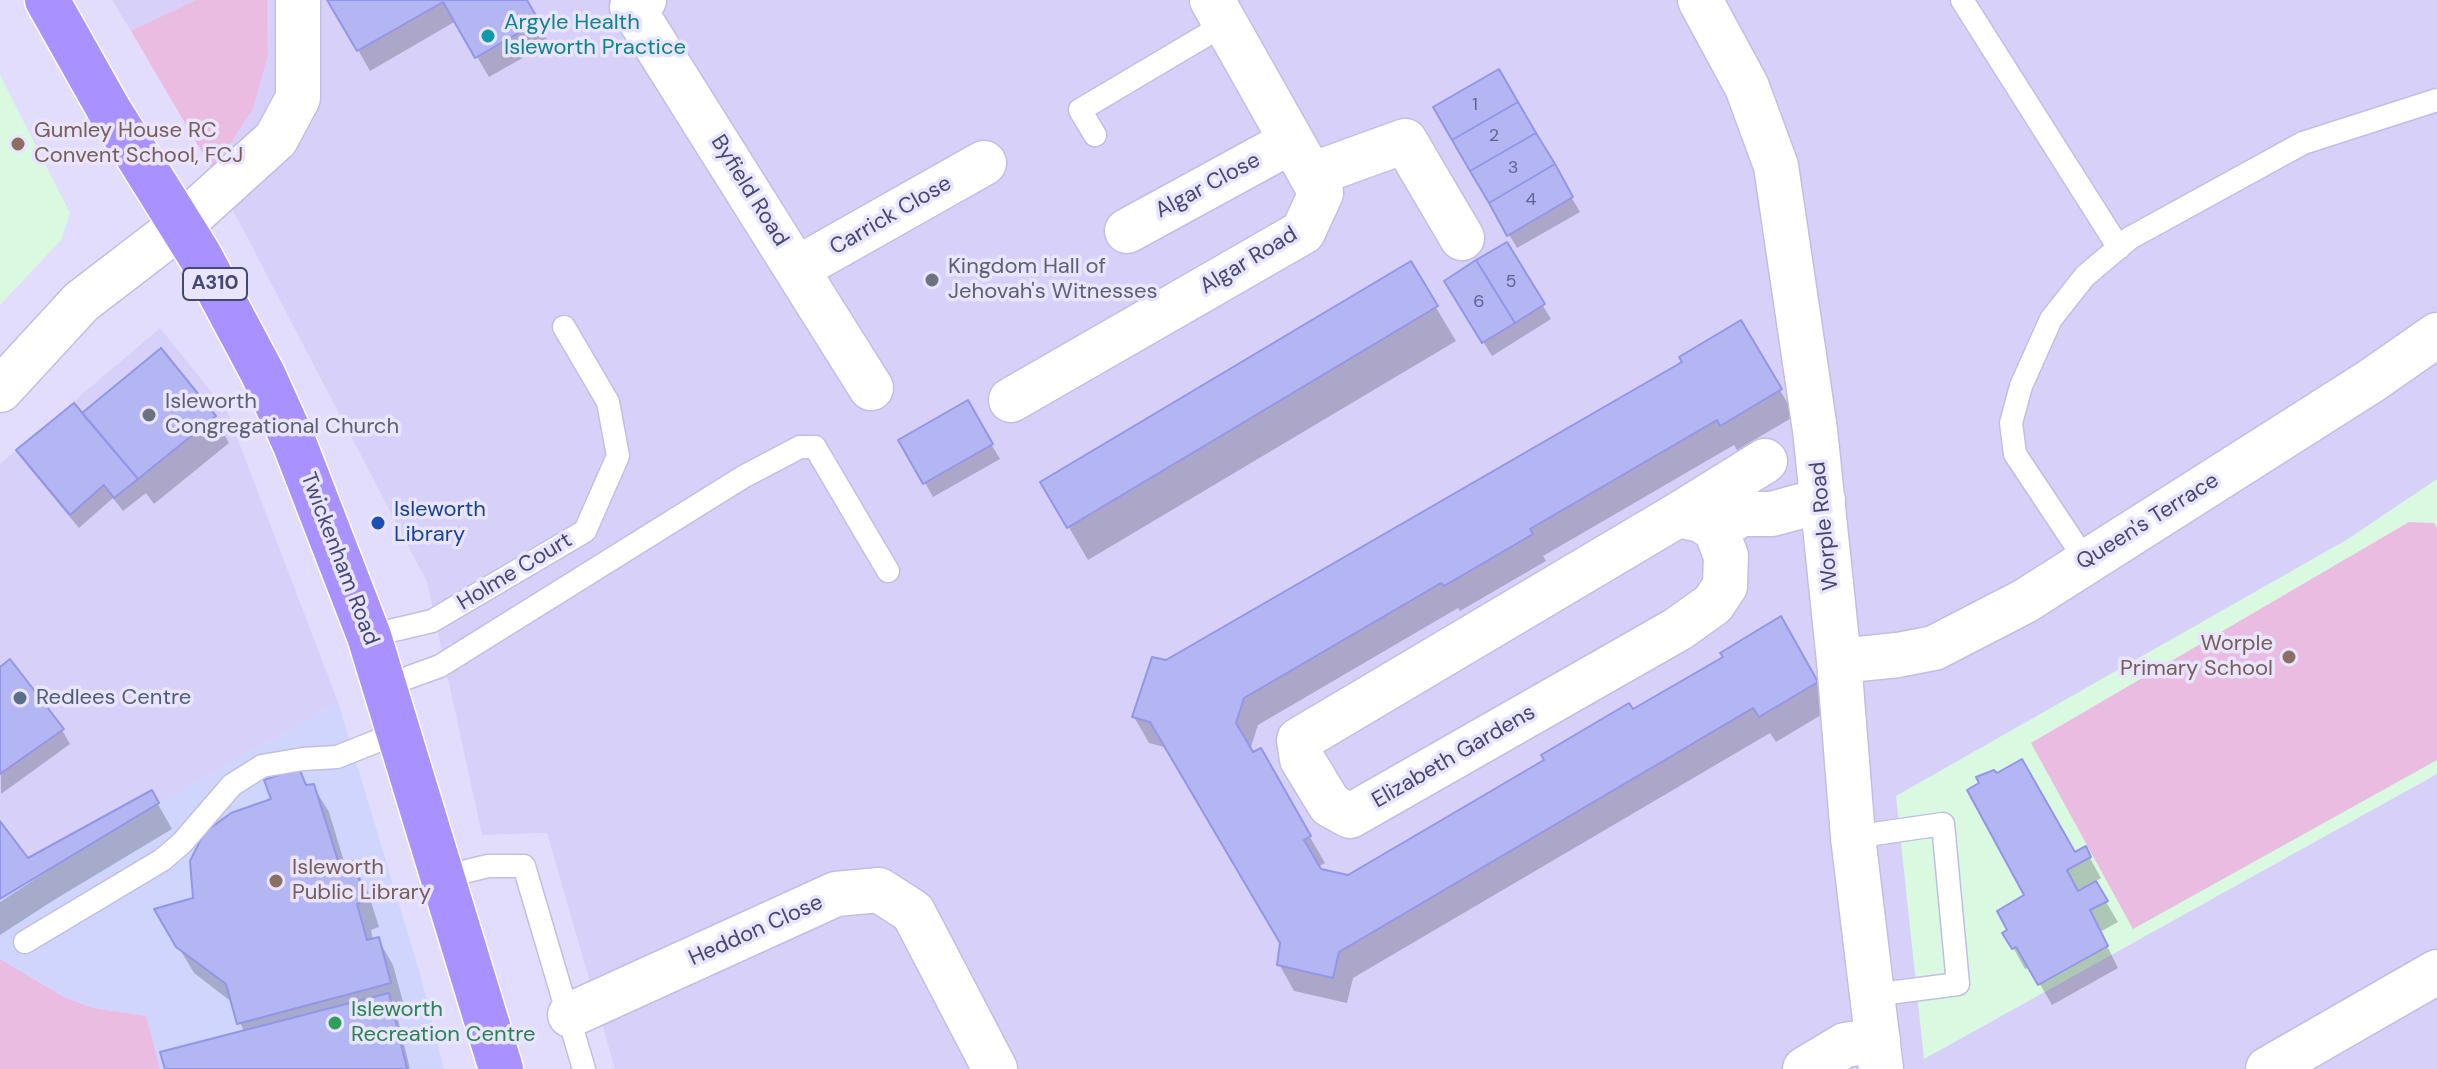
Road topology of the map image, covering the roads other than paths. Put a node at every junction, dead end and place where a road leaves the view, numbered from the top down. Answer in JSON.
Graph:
{"nodes":[{"id":1,"x":47,"y":0,"type":"edge"},
{"id":2,"x":298,"y":0,"type":"edge"},
{"id":3,"x":644,"y":0,"type":"edge"},
{"id":4,"x":1700,"y":0,"type":"edge"},
{"id":5,"x":1962,"y":0,"type":"edge"},
{"id":6,"x":1219,"y":12,"type":"edge"},
{"id":7,"x":2437,"y":100,"type":"edge"},
{"id":8,"x":1095,"y":135,"type":"dead end"},
{"id":9,"x":1300,"y":158,"type":"junction"},
{"id":10,"x":984,"y":163,"type":"dead end"},
{"id":11,"x":180,"y":226,"type":"junction"},
{"id":12,"x":1127,"y":231,"type":"dead end"},
{"id":13,"x":1462,"y":238,"type":"dead end"},
{"id":14,"x":2119,"y":248,"type":"junction"},
{"id":15,"x":798,"y":268,"type":"junction"},
{"id":16,"x":564,"y":327,"type":"dead end"},
{"id":17,"x":2437,"y":335,"type":"edge"},
{"id":18,"x":871,"y":388,"type":"dead end"},
{"id":19,"x":0,"y":390,"type":"edge"},
{"id":20,"x":1011,"y":400,"type":"dead end"},
{"id":21,"x":1765,"y":461,"type":"dead end"},
{"id":22,"x":1823,"y":500,"type":"junction"},
{"id":23,"x":1707,"y":533,"type":"junction"},
{"id":24,"x":2086,"y":561,"type":"junction"},
{"id":25,"x":888,"y":571,"type":"dead end"},
{"id":26,"x":369,"y":636,"type":"junction"},
{"id":27,"x":1839,"y":661,"type":"junction"},
{"id":28,"x":385,"y":686,"type":"junction"},
{"id":29,"x":400,"y":732,"type":"junction"},
{"id":30,"x":1853,"y":837,"type":"junction"},
{"id":31,"x":443,"y":877,"type":"junction"},
{"id":32,"x":25,"y":942,"type":"dead end"},
{"id":33,"x":2437,"y":972,"type":"edge"},
{"id":34,"x":1873,"y":995,"type":"junction"},
{"id":35,"x":570,"y":1015,"type":"junction"},
{"id":36,"x":1879,"y":1055,"type":"edge"},
{"id":37,"x":501,"y":1069,"type":"edge"},
{"id":38,"x":584,"y":1069,"type":"edge"},
{"id":39,"x":995,"y":1069,"type":"edge"},
{"id":40,"x":1805,"y":1069,"type":"edge"},
{"id":41,"x":2268,"y":1069,"type":"edge"}],
"edges":[{"from":1,"to":11,"type":"main road","name":"Twickenham Road","number":"A310"},
{"from":2,"to":11,"type":"street"},
{"from":3,"to":15,"type":"street","name":"Byfield Road"},
{"from":4,"to":22,"type":"street","name":"Worple Road"},
{"from":5,"to":14,"type":"lane"},
{"from":6,"to":8,"type":"lane"},
{"from":6,"to":9,"type":"street","name":"Algar Road"},
{"from":7,"to":14,"type":"lane"},
{"from":9,"to":12,"type":"street","name":"Algar Close"},
{"from":9,"to":13,"type":"street","name":"Algar Close"},
{"from":9,"to":20,"type":"street","name":"Algar Road"},
{"from":10,"to":15,"type":"street","name":"Carrick Close"},
{"from":11,"to":19,"type":"street"},
{"from":11,"to":26,"type":"main road","name":"Twickenham Road","number":"A310"},
{"from":14,"to":24,"type":"lane"},
{"from":15,"to":18,"type":"street","name":"Byfield Road"},
{"from":16,"to":26,"type":"lane","name":"Holme Court"},
{"from":17,"to":24,"type":"street","name":"Queen's Terrace"},
{"from":21,"to":23,"type":"street","name":"Elizabeth Gardens"},
{"from":22,"to":23,"type":"street","name":"Elizabeth Gardens"},
{"from":22,"to":27,"type":"street","name":"Worple Road"},
{"from":23,"to":23,"type":"street","name":"Elizabeth Gardens"},
{"from":24,"to":27,"type":"street","name":"Queen's Terrace"},
{"from":25,"to":28,"type":"lane"},
{"from":26,"to":28,"type":"main road","name":"Twickenham Road","number":"A310"},
{"from":27,"to":30,"type":"street","name":"Worple Road"},
{"from":28,"to":29,"type":"main road","name":"Twickenham Road","number":"A310"},
{"from":29,"to":31,"type":"main road","name":"Twickenham Road","number":"A310"},
{"from":29,"to":32,"type":"lane"},
{"from":30,"to":34,"type":"street","name":"Worple Road"},
{"from":30,"to":34,"type":"lane"},
{"from":31,"to":35,"type":"lane"},
{"from":31,"to":37,"type":"main road","name":"Twickenham Road","number":"A310"},
{"from":33,"to":41,"type":"street"},
{"from":34,"to":36,"type":"street","name":"Worple Road"},
{"from":35,"to":38,"type":"lane"},
{"from":35,"to":39,"type":"street","name":"Heddon Close"},
{"from":36,"to":40,"type":"street"}]}
